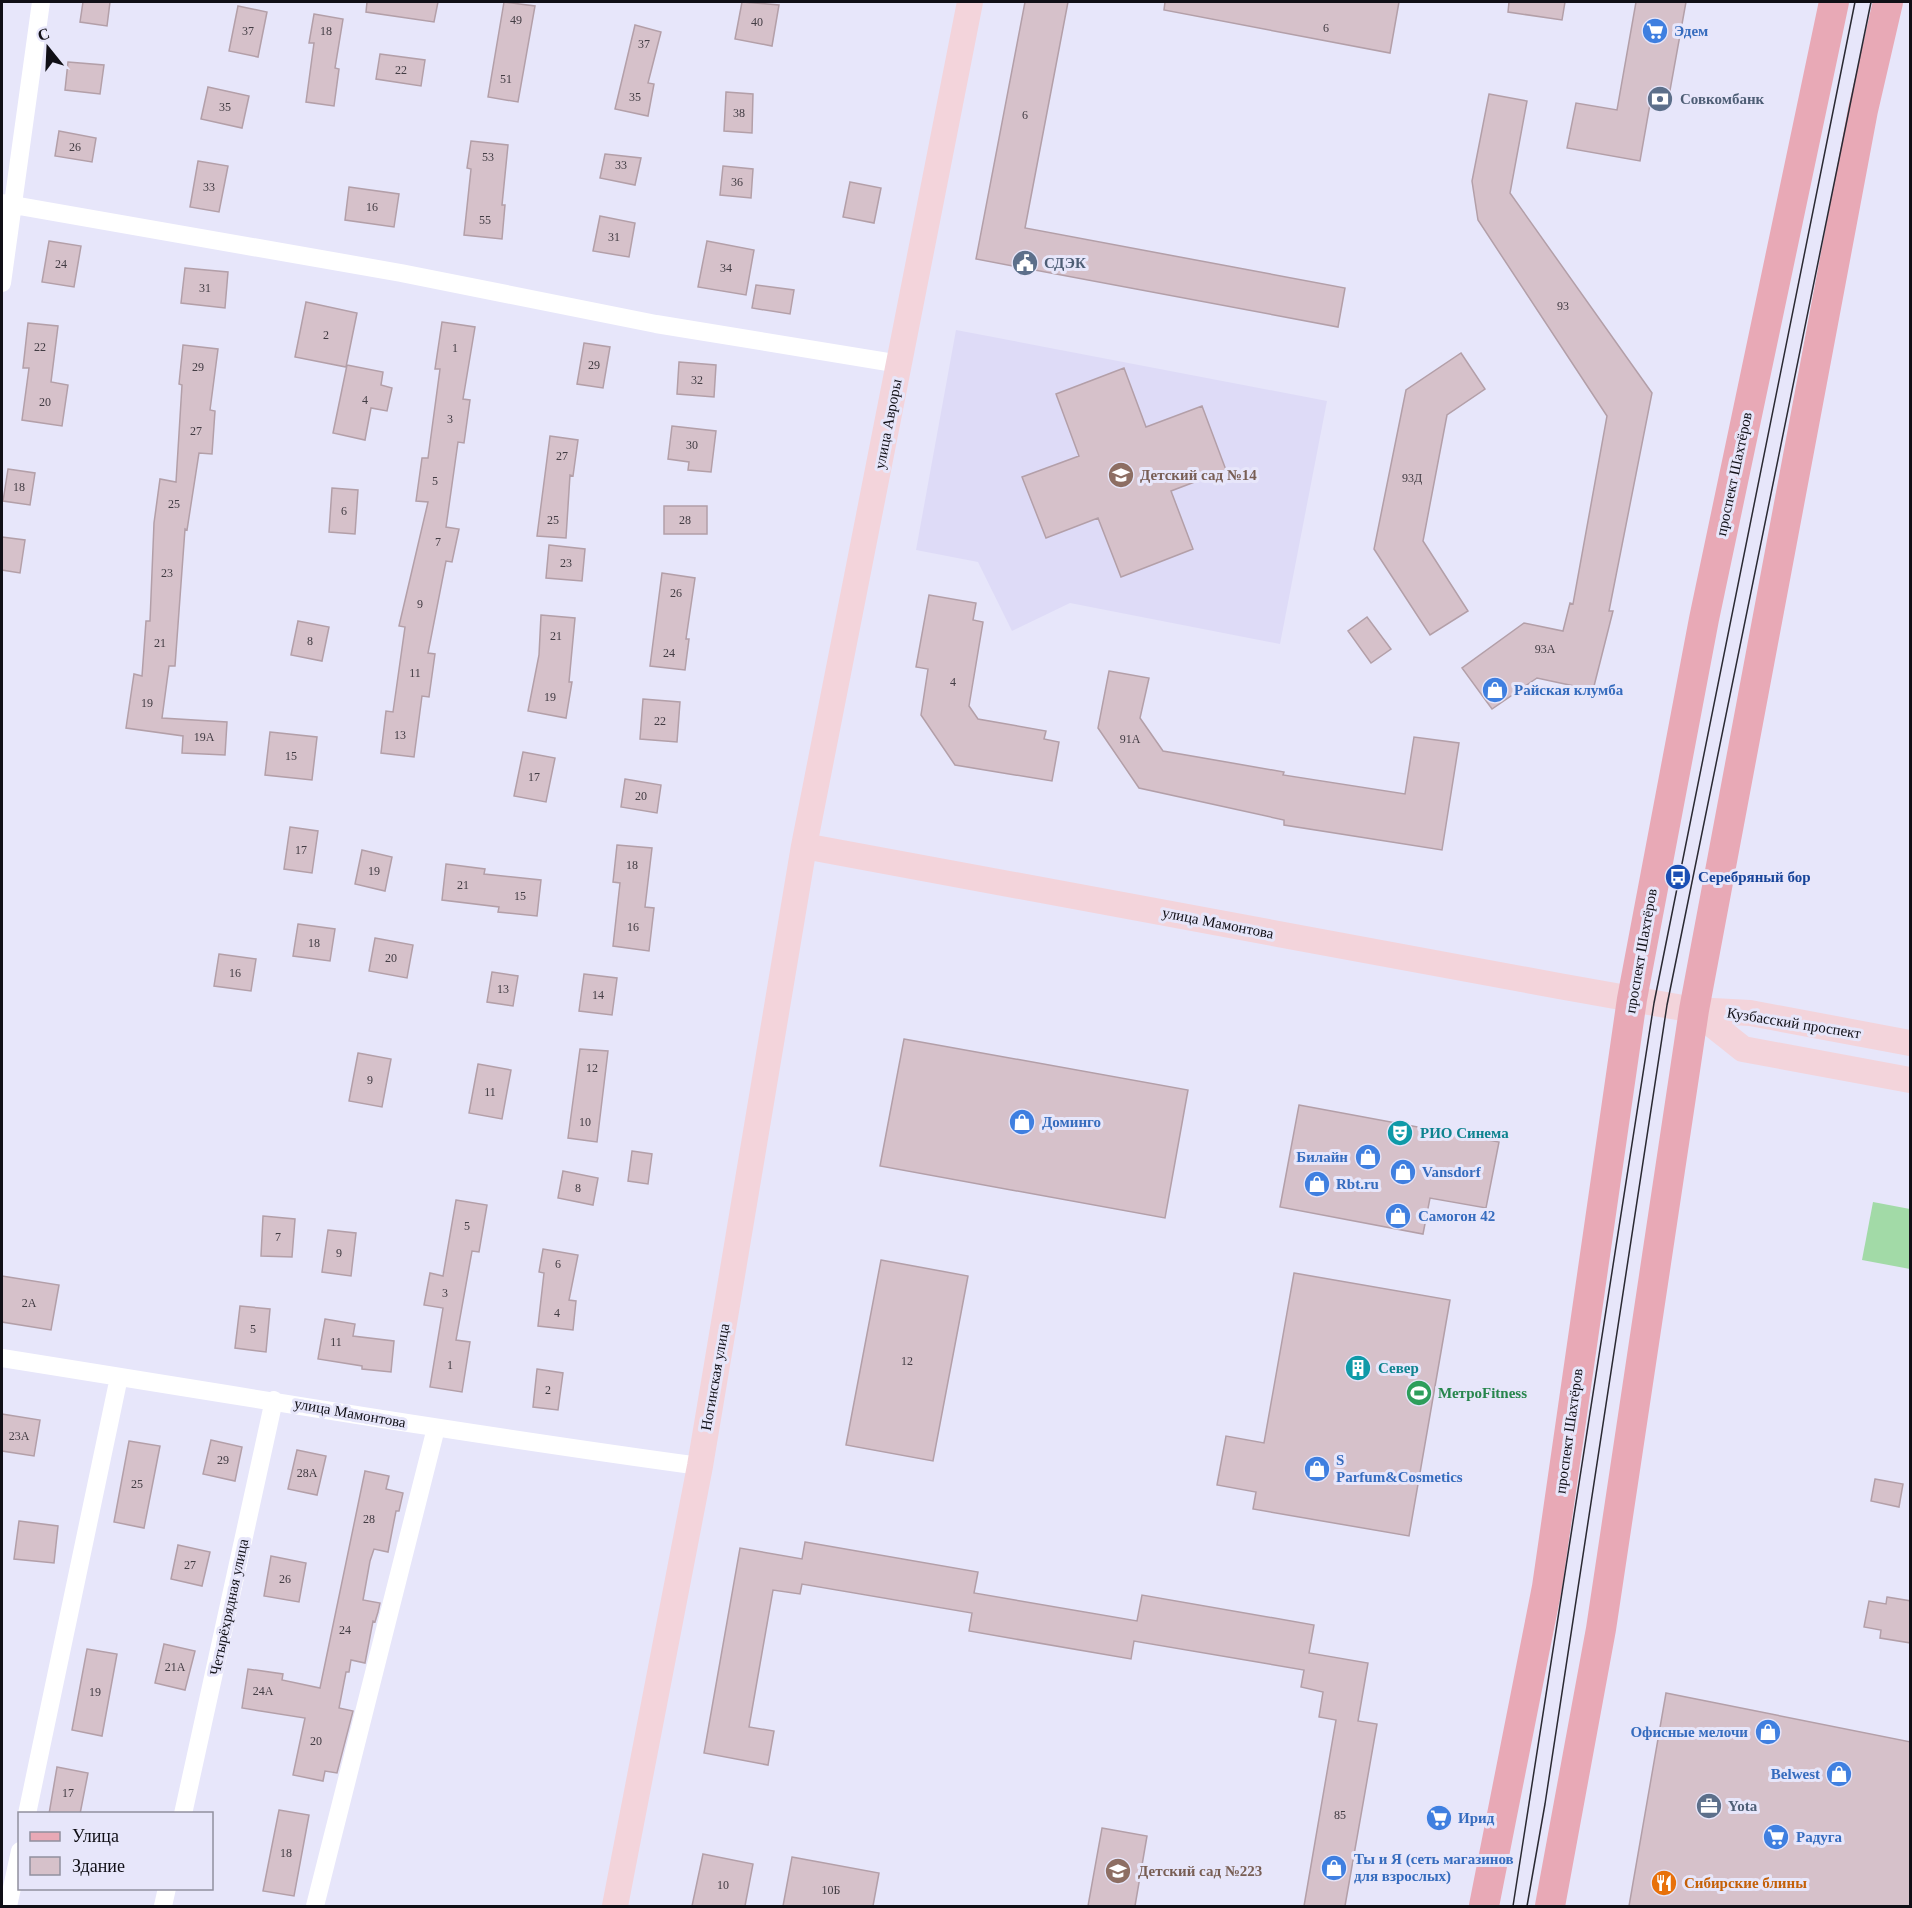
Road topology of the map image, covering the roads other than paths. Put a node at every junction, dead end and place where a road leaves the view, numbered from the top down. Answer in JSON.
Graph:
{"nodes":[{"id":1,"x":41,"y":2,"type":"edge"},
{"id":2,"x":970,"y":2,"type":"edge"},
{"id":3,"x":1834,"y":2,"type":"edge"},
{"id":4,"x":1888,"y":2,"type":"edge"},
{"id":5,"x":8,"y":204,"type":"edge"},
{"id":6,"x":2,"y":283,"type":"edge"},
{"id":7,"x":900,"y":364,"type":"junction"},
{"id":8,"x":804,"y":846,"type":"junction"},
{"id":9,"x":1632,"y":999,"type":"junction"},
{"id":10,"x":1694,"y":1010,"type":"junction"},
{"id":11,"x":1911,"y":1043,"type":"edge"},
{"id":12,"x":1911,"y":1080,"type":"edge"},
{"id":13,"x":2,"y":1358,"type":"edge"},
{"id":14,"x":119,"y":1377,"type":"junction"},
{"id":15,"x":274,"y":1400,"type":"junction"},
{"id":16,"x":436,"y":1428,"type":"junction"},
{"id":17,"x":700,"y":1466,"type":"junction"},
{"id":18,"x":27,"y":1812,"type":"edge"},
{"id":19,"x":183,"y":1812,"type":"edge"},
{"id":20,"x":18,"y":1860,"type":"edge"},
{"id":21,"x":167,"y":1890,"type":"edge"},
{"id":22,"x":8,"y":1906,"type":"edge"},
{"id":23,"x":163,"y":1906,"type":"edge"},
{"id":24,"x":315,"y":1906,"type":"edge"},
{"id":25,"x":615,"y":1906,"type":"edge"},
{"id":26,"x":1484,"y":1906,"type":"edge"},
{"id":27,"x":1550,"y":1906,"type":"edge"}],
"edges":[{"from":1,"to":5,"type":"street"},
{"from":2,"to":7,"type":"street","name":"улица Авроры"},
{"from":3,"to":9,"type":"main road","name":"проспект Шахтёров"},
{"from":4,"to":10,"type":"main road"},
{"from":5,"to":6,"type":"street"},
{"from":5,"to":7,"type":"street"},
{"from":7,"to":8,"type":"street","name":"улица Авроры"},
{"from":8,"to":9,"type":"street","name":"улица Мамонтова"},
{"from":8,"to":17,"type":"street","name":"Ногинская улица"},
{"from":9,"to":10,"type":"street","name":"улица Мамонтова"},
{"from":9,"to":26,"type":"main road","name":"проспект Шахтёров"},
{"from":10,"to":11,"type":"street","name":"Кузбасский проспект"},
{"from":10,"to":12,"type":"street","name":"Кузбасский проспект"},
{"from":10,"to":27,"type":"main road"},
{"from":13,"to":14,"type":"street","name":"улица Мамонтова"},
{"from":14,"to":15,"type":"street","name":"улица Мамонтова"},
{"from":14,"to":18,"type":"street"},
{"from":15,"to":16,"type":"street","name":"улица Мамонтова"},
{"from":15,"to":19,"type":"street","name":"Четырёхрядная улица"},
{"from":16,"to":17,"type":"street","name":"улица Мамонтова"},
{"from":16,"to":24,"type":"street"},
{"from":17,"to":25,"type":"street","name":"Ногинская улица"},
{"from":20,"to":22,"type":"street"},
{"from":21,"to":23,"type":"street"}]}
